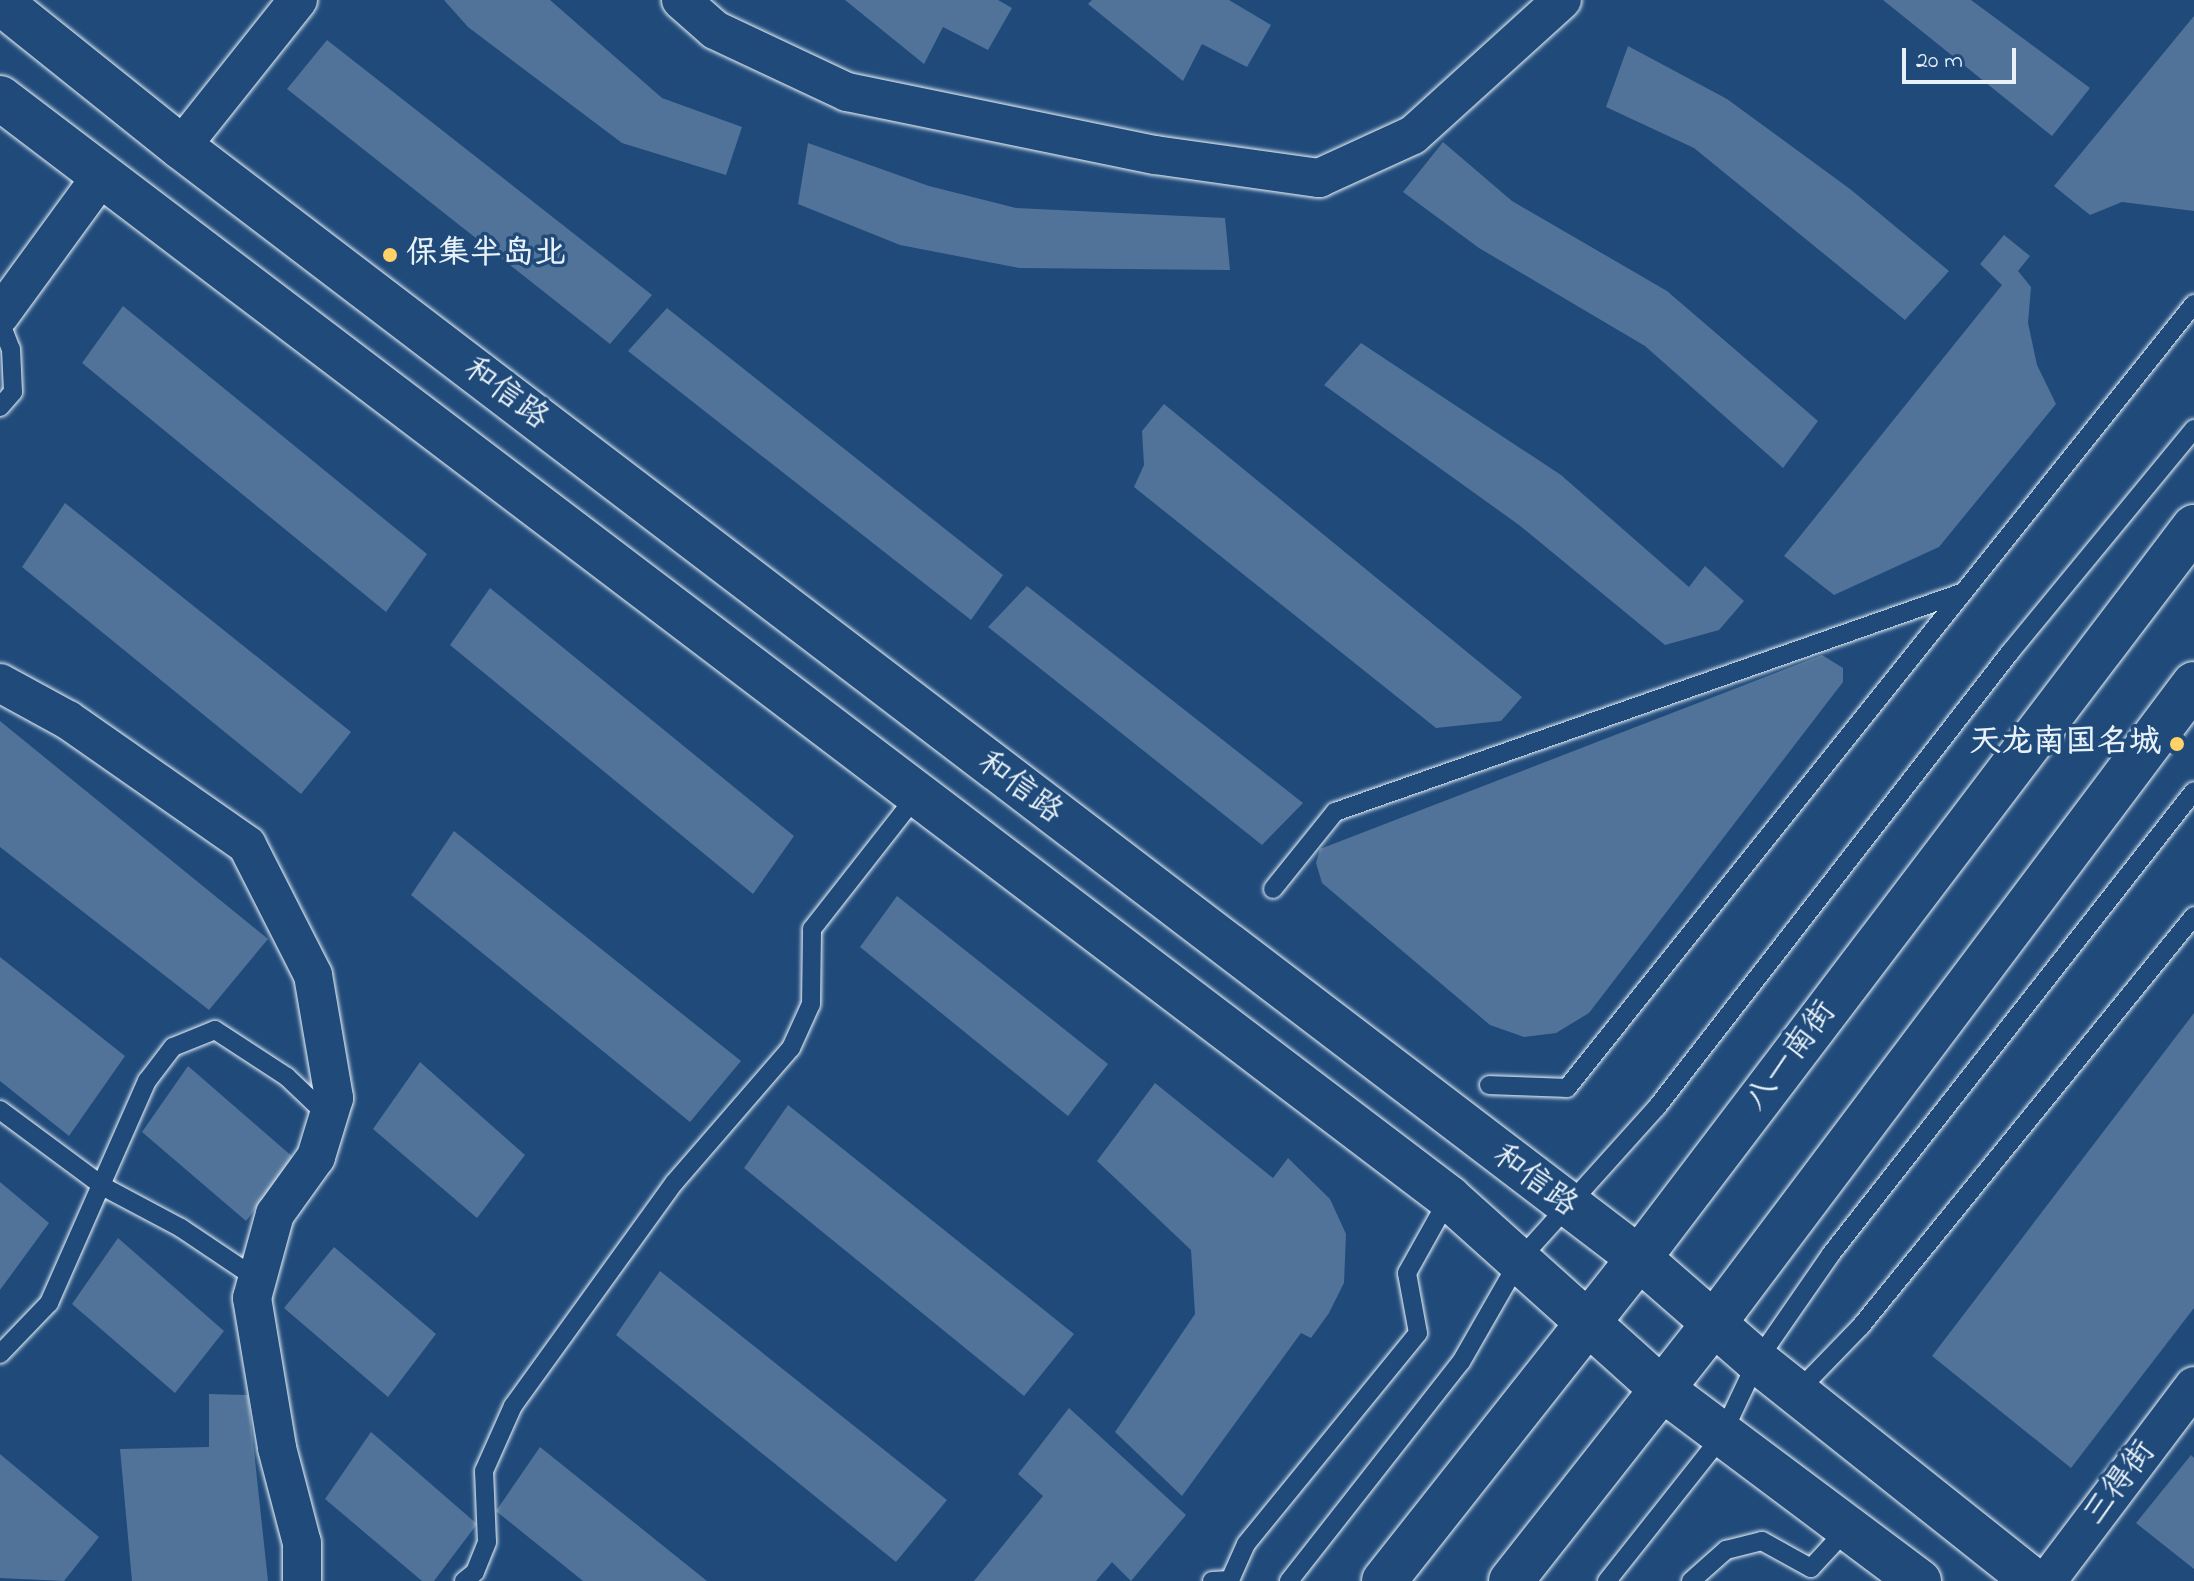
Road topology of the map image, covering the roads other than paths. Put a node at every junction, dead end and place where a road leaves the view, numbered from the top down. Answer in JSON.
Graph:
{"nodes":[{"id":1,"x":298,"y":0,"type":"edge"},
{"id":2,"x":681,"y":0,"type":"edge"},
{"id":3,"x":1562,"y":0,"type":"edge"},
{"id":4,"x":0,"y":2,"type":"edge"},
{"id":5,"x":0,"y":98,"type":"edge"},
{"id":6,"x":181,"y":147,"type":"junction"},
{"id":7,"x":100,"y":178,"type":"junction"},
{"id":8,"x":2194,"y":304,"type":"edge"},
{"id":9,"x":0,"y":318,"type":"edge"},
{"id":10,"x":0,"y":407,"type":"edge"},
{"id":11,"x":2194,"y":429,"type":"edge"},
{"id":12,"x":2194,"y":527,"type":"edge"},
{"id":13,"x":1964,"y":592,"type":"junction"},
{"id":14,"x":0,"y":683,"type":"edge"},
{"id":15,"x":2194,"y":684,"type":"edge"},
{"id":16,"x":2194,"y":791,"type":"edge"},
{"id":17,"x":918,"y":794,"type":"junction"},
{"id":18,"x":1273,"y":889,"type":"dead end"},
{"id":19,"x":2194,"y":916,"type":"edge"},
{"id":20,"x":1489,"y":1085,"type":"dead end"},
{"id":21,"x":0,"y":1110,"type":"edge"},
{"id":22,"x":328,"y":1116,"type":"junction"},
{"id":23,"x":104,"y":1187,"type":"junction"},
{"id":24,"x":1449,"y":1198,"type":"junction"},
{"id":25,"x":1569,"y":1208,"type":"junction"},
{"id":26,"x":1639,"y":1258,"type":"junction"},
{"id":27,"x":1520,"y":1259,"type":"junction"},
{"id":28,"x":257,"y":1279,"type":"junction"},
{"id":29,"x":1588,"y":1318,"type":"junction"},
{"id":30,"x":1714,"y":1323,"type":"junction"},
{"id":31,"x":0,"y":1354,"type":"edge"},
{"id":32,"x":1757,"y":1361,"type":"junction"},
{"id":33,"x":2194,"y":1386,"type":"edge"},
{"id":34,"x":1662,"y":1389,"type":"junction"},
{"id":35,"x":1796,"y":1393,"type":"junction"},
{"id":36,"x":1721,"y":1437,"type":"junction"},
{"id":37,"x":1849,"y":1527,"type":"junction"},
{"id":38,"x":302,"y":1581,"type":"edge"},
{"id":39,"x":464,"y":1581,"type":"edge"},
{"id":40,"x":1212,"y":1581,"type":"edge"},
{"id":41,"x":1289,"y":1581,"type":"edge"},
{"id":42,"x":1384,"y":1581,"type":"edge"},
{"id":43,"x":1511,"y":1581,"type":"edge"},
{"id":44,"x":1607,"y":1581,"type":"edge"},
{"id":45,"x":1691,"y":1581,"type":"edge"},
{"id":46,"x":1919,"y":1581,"type":"edge"},
{"id":47,"x":2034,"y":1581,"type":"edge"},
{"id":48,"x":2047,"y":1581,"type":"edge"}],
"edges":[{"from":1,"to":6,"type":"street"},
{"from":2,"to":3,"type":"street"},
{"from":4,"to":6,"type":"street","name":"和信路"},
{"from":5,"to":7,"type":"street","name":"和信路"},
{"from":6,"to":25,"type":"street","name":"和信路"},
{"from":7,"to":9,"type":"street"},
{"from":7,"to":17,"type":"street","name":"和信路"},
{"from":8,"to":13,"type":"lane"},
{"from":9,"to":10,"type":"lane"},
{"from":11,"to":25,"type":"lane"},
{"from":12,"to":26,"type":"street","name":"八一南街"},
{"from":13,"to":18,"type":"lane"},
{"from":13,"to":20,"type":"lane"},
{"from":14,"to":22,"type":"street"},
{"from":15,"to":30,"type":"street"},
{"from":16,"to":32,"type":"lane"},
{"from":17,"to":24,"type":"street","name":"和信路"},
{"from":17,"to":39,"type":"lane"},
{"from":19,"to":35,"type":"lane"},
{"from":21,"to":23,"type":"lane"},
{"from":22,"to":23,"type":"lane"},
{"from":22,"to":28,"type":"street"},
{"from":23,"to":28,"type":"lane"},
{"from":23,"to":31,"type":"lane"},
{"from":24,"to":27,"type":"street","name":"和信路"},
{"from":24,"to":40,"type":"lane"},
{"from":25,"to":26,"type":"street","name":"和信路"},
{"from":25,"to":27,"type":"lane"},
{"from":26,"to":29,"type":"street","name":"八一南街"},
{"from":26,"to":30,"type":"street","name":"和信路"},
{"from":27,"to":29,"type":"street","name":"和信路"},
{"from":27,"to":41,"type":"lane"},
{"from":28,"to":38,"type":"street"},
{"from":29,"to":34,"type":"street","name":"和信路"},
{"from":29,"to":42,"type":"street","name":"八一南街"},
{"from":30,"to":32,"type":"street","name":"和信路"},
{"from":30,"to":34,"type":"street"},
{"from":32,"to":35,"type":"street","name":"和信路"},
{"from":32,"to":36,"type":"lane"},
{"from":33,"to":48,"type":"street","name":"三得街"},
{"from":34,"to":36,"type":"street","name":"和信路"},
{"from":34,"to":43,"type":"street"},
{"from":35,"to":47,"type":"street","name":"和信路"},
{"from":36,"to":37,"type":"street","name":"和信路"},
{"from":36,"to":44,"type":"lane"},
{"from":37,"to":45,"type":"lane"},
{"from":37,"to":46,"type":"street","name":"和信路"}]}
